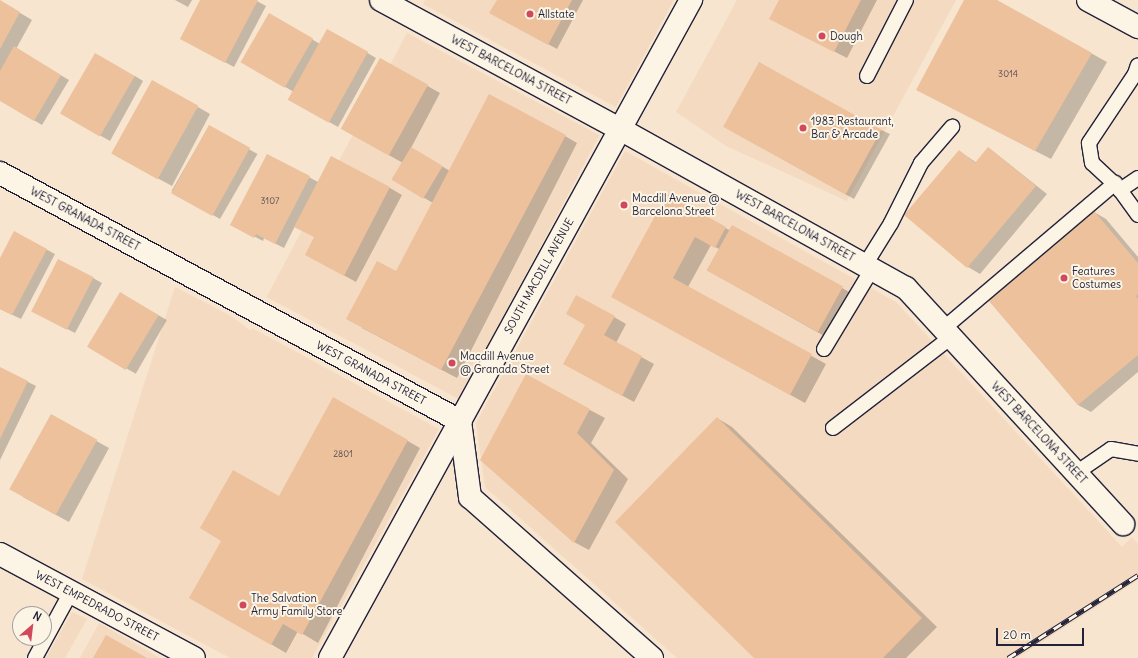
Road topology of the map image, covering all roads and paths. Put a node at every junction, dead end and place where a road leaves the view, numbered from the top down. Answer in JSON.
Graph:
{"nodes":[{"id":1,"x":381,"y":0,"type":"edge"},
{"id":2,"x":691,"y":0,"type":"edge"},
{"id":3,"x":906,"y":0,"type":"edge"},
{"id":4,"x":1088,"y":0,"type":"edge"},
{"id":5,"x":1138,"y":27,"type":"edge"},
{"id":6,"x":1137,"y":72,"type":"edge"},
{"id":7,"x":867,"y":76,"type":"dead end"},
{"id":8,"x":952,"y":127,"type":"dead end"},
{"id":9,"x":620,"y":129,"type":"junction"},
{"id":10,"x":0,"y":173,"type":"edge"},
{"id":11,"x":1138,"y":178,"type":"edge"},
{"id":12,"x":1118,"y":186,"type":"junction"},
{"id":13,"x":1138,"y":215,"type":"edge"},
{"id":14,"x":868,"y":267,"type":"junction"},
{"id":15,"x":947,"y":333,"type":"junction"},
{"id":16,"x":824,"y":349,"type":"dead end"},
{"id":17,"x":460,"y":421,"type":"junction"},
{"id":18,"x":833,"y":428,"type":"dead end"},
{"id":19,"x":1138,"y":454,"type":"edge"},
{"id":20,"x":1076,"y":473,"type":"junction"},
{"id":21,"x":1123,"y":524,"type":"dead end"},
{"id":22,"x":0,"y":554,"type":"edge"},
{"id":23,"x":71,"y":592,"type":"junction"},
{"id":24,"x":35,"y":658,"type":"edge"},
{"id":25,"x":194,"y":658,"type":"edge"},
{"id":26,"x":330,"y":658,"type":"edge"},
{"id":27,"x":652,"y":658,"type":"edge"}],
"edges":[{"from":1,"to":9,"type":"street","name":"WEST BARCELONA STREET"},
{"from":2,"to":9,"type":"street","name":"SOUTH MACDILL AVENUE"},
{"from":3,"to":7,"type":"lane"},
{"from":4,"to":5,"type":"street"},
{"from":6,"to":12,"type":"lane"},
{"from":8,"to":14,"type":"lane"},
{"from":9,"to":14,"type":"street","name":"WEST BARCELONA STREET"},
{"from":9,"to":17,"type":"street","name":"SOUTH MACDILL AVENUE"},
{"from":10,"to":17,"type":"street","name":"WEST GRANADA STREET"},
{"from":11,"to":12,"type":"lane"},
{"from":12,"to":13,"type":"lane"},
{"from":12,"to":15,"type":"lane"},
{"from":14,"to":15,"type":"street","name":"WEST BARCELONA STREET"},
{"from":14,"to":16,"type":"lane"},
{"from":15,"to":18,"type":"lane"},
{"from":15,"to":20,"type":"street","name":"WEST BARCELONA STREET"},
{"from":17,"to":26,"type":"street","name":"SOUTH MACDILL AVENUE"},
{"from":17,"to":27,"type":"street"},
{"from":19,"to":20,"type":"lane"},
{"from":20,"to":21,"type":"street","name":"WEST BARCELONA STREET"},
{"from":22,"to":23,"type":"street","name":"WEST EMPEDRADO STREET"},
{"from":23,"to":24,"type":"lane"},
{"from":23,"to":25,"type":"street","name":"WEST EMPEDRADO STREET"}]}
